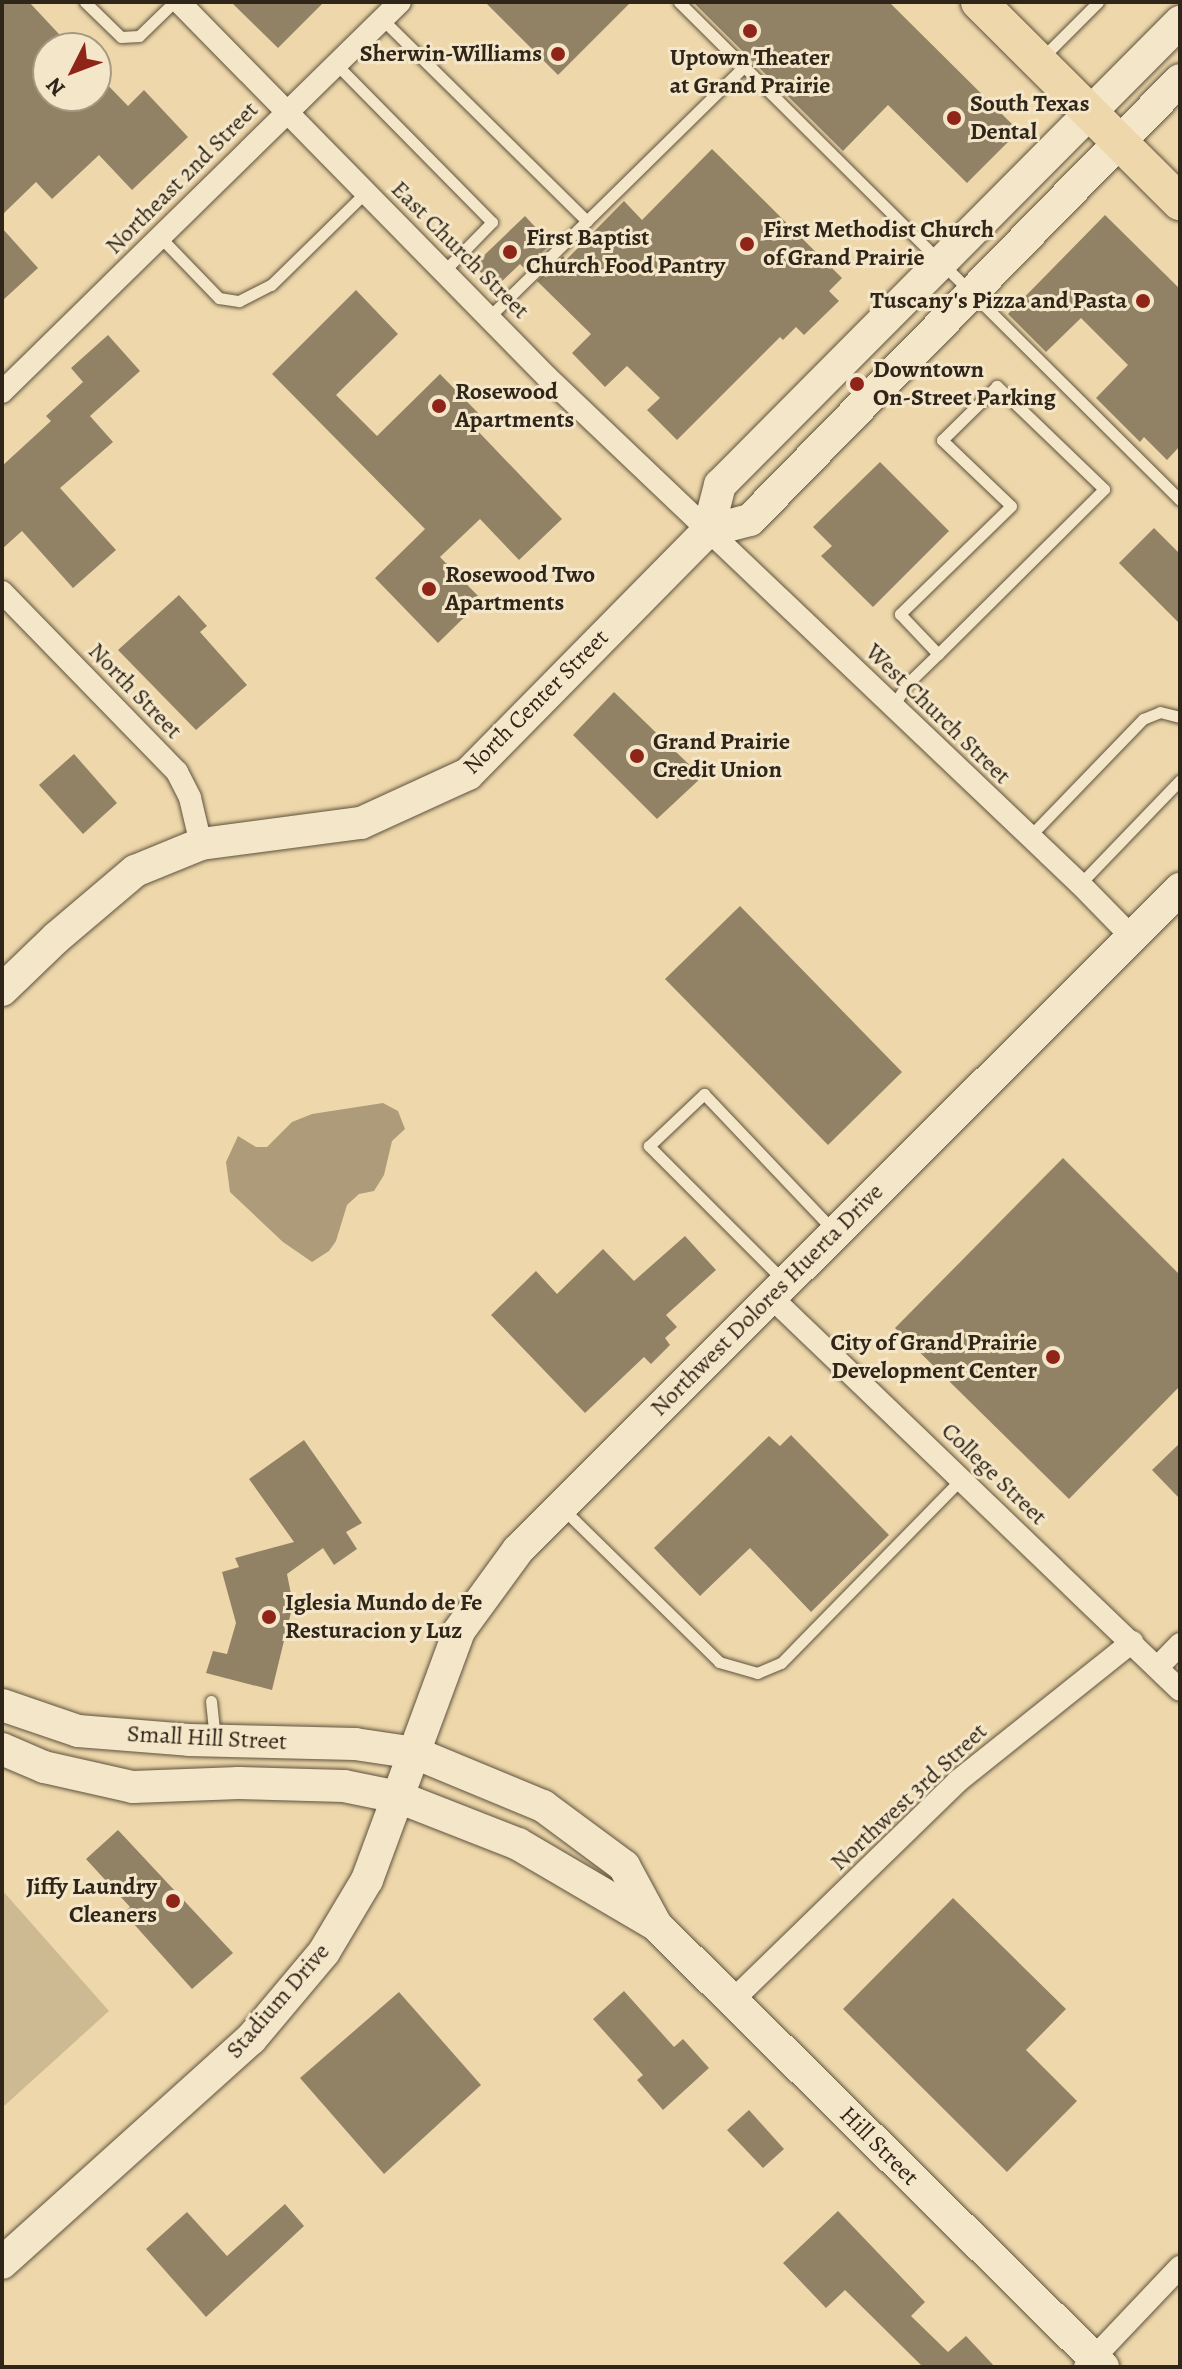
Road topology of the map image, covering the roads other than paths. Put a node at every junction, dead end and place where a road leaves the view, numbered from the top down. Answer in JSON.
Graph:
{"nodes":[{"id":1,"x":85,"y":2,"type":"edge"},
{"id":2,"x":176,"y":2,"type":"edge"},
{"id":3,"x":400,"y":2,"type":"edge"},
{"id":4,"x":679,"y":2,"type":"edge"},
{"id":5,"x":1098,"y":2,"type":"edge"},
{"id":6,"x":982,"y":3,"type":"edge"},
{"id":7,"x":382,"y":19,"type":"junction"},
{"id":8,"x":1180,"y":22,"type":"edge"},
{"id":9,"x":1038,"y":61,"type":"junction"},
{"id":10,"x":336,"y":64,"type":"junction"},
{"id":11,"x":744,"y":66,"type":"junction"},
{"id":12,"x":1180,"y":80,"type":"edge"},
{"id":13,"x":288,"y":111,"type":"junction"},
{"id":14,"x":1091,"y":113,"type":"junction"},
{"id":15,"x":1120,"y":143,"type":"junction"},
{"id":16,"x":366,"y":192,"type":"junction"},
{"id":17,"x":1180,"y":202,"type":"edge"},
{"id":18,"x":587,"y":221,"type":"junction"},
{"id":19,"x":160,"y":237,"type":"junction"},
{"id":20,"x":940,"y":265,"type":"junction"},
{"id":21,"x":444,"y":271,"type":"junction"},
{"id":22,"x":972,"y":296,"type":"junction"},
{"id":23,"x":490,"y":316,"type":"junction"},
{"id":24,"x":2,"y":392,"type":"edge"},
{"id":25,"x":1180,"y":500,"type":"edge"},
{"id":26,"x":708,"y":531,"type":"junction"},
{"id":27,"x":2,"y":592,"type":"edge"},
{"id":28,"x":938,"y":654,"type":"junction"},
{"id":29,"x":893,"y":706,"type":"junction"},
{"id":30,"x":1180,"y":717,"type":"edge"},
{"id":31,"x":1180,"y":780,"type":"edge"},
{"id":32,"x":1030,"y":836,"type":"junction"},
{"id":33,"x":201,"y":844,"type":"junction"},
{"id":34,"x":1080,"y":884,"type":"junction"},
{"id":35,"x":1175,"y":904,"type":"edge"},
{"id":36,"x":1131,"y":936,"type":"junction"},
{"id":37,"x":2,"y":990,"type":"edge"},
{"id":38,"x":835,"y":1233,"type":"junction"},
{"id":39,"x":778,"y":1290,"type":"junction"},
{"id":40,"x":961,"y":1479,"type":"junction"},
{"id":41,"x":559,"y":1506,"type":"junction"},
{"id":42,"x":1132,"y":1642,"type":"junction"},
{"id":43,"x":1180,"y":1644,"type":"edge"},
{"id":44,"x":1158,"y":1667,"type":"junction"},
{"id":45,"x":1180,"y":1690,"type":"edge"},
{"id":46,"x":211,"y":1701,"type":"dead end"},
{"id":47,"x":2,"y":1705,"type":"edge"},
{"id":48,"x":216,"y":1741,"type":"junction"},
{"id":49,"x":2,"y":1749,"type":"edge"},
{"id":50,"x":415,"y":1753,"type":"junction"},
{"id":51,"x":398,"y":1797,"type":"junction"},
{"id":52,"x":656,"y":1925,"type":"junction"},
{"id":53,"x":732,"y":2001,"type":"junction"},
{"id":54,"x":2,"y":2263,"type":"edge"},
{"id":55,"x":1180,"y":2267,"type":"edge"},
{"id":56,"x":1094,"y":2364,"type":"edge"}],
"edges":[{"from":1,"to":2,"type":"lane"},
{"from":2,"to":13,"type":"street","name":"East Church Street"},
{"from":3,"to":7,"type":"street","name":"Northeast 2nd Street"},
{"from":4,"to":11,"type":"lane"},
{"from":5,"to":9,"type":"lane"},
{"from":6,"to":9,"type":"main road"},
{"from":7,"to":10,"type":"street","name":"Northeast 2nd Street"},
{"from":7,"to":18,"type":"lane"},
{"from":8,"to":14,"type":"street"},
{"from":9,"to":14,"type":"main road"},
{"from":10,"to":13,"type":"street","name":"Northeast 2nd Street"},
{"from":10,"to":21,"type":"lane"},
{"from":11,"to":18,"type":"lane"},
{"from":11,"to":20,"type":"lane"},
{"from":12,"to":15,"type":"street"},
{"from":13,"to":16,"type":"street","name":"East Church Street"},
{"from":13,"to":19,"type":"street","name":"Northeast 2nd Street"},
{"from":14,"to":15,"type":"main road"},
{"from":14,"to":20,"type":"street"},
{"from":15,"to":17,"type":"main road"},
{"from":15,"to":22,"type":"street"},
{"from":16,"to":19,"type":"lane"},
{"from":16,"to":21,"type":"street","name":"East Church Street"},
{"from":18,"to":23,"type":"lane"},
{"from":19,"to":24,"type":"street","name":"Northeast 2nd Street"},
{"from":20,"to":22,"type":"lane"},
{"from":20,"to":26,"type":"street"},
{"from":21,"to":23,"type":"street","name":"East Church Street"},
{"from":22,"to":25,"type":"lane"},
{"from":22,"to":26,"type":"street"},
{"from":23,"to":26,"type":"street","name":"East Church Street"},
{"from":26,"to":29,"type":"street","name":"West Church Street"},
{"from":26,"to":33,"type":"street","name":"North Center Street"},
{"from":27,"to":33,"type":"street","name":"North Street"},
{"from":28,"to":28,"type":"lane"},
{"from":28,"to":29,"type":"lane"},
{"from":29,"to":32,"type":"street","name":"West Church Street"},
{"from":30,"to":32,"type":"lane"},
{"from":31,"to":34,"type":"lane"},
{"from":32,"to":34,"type":"street","name":"West Church Street"},
{"from":33,"to":37,"type":"street","name":"North Center Street"},
{"from":34,"to":36,"type":"street","name":"West Church Street"},
{"from":35,"to":36,"type":"street","name":"Northwest Dolores Huerta Drive"},
{"from":36,"to":38,"type":"street","name":"Northwest Dolores Huerta Drive"},
{"from":38,"to":39,"type":"street","name":"Northwest Dolores Huerta Drive"},
{"from":38,"to":39,"type":"lane"},
{"from":39,"to":40,"type":"street","name":"College Street"},
{"from":39,"to":41,"type":"street","name":"Northwest Dolores Huerta Drive"},
{"from":40,"to":41,"type":"lane"},
{"from":40,"to":42,"type":"street","name":"College Street"},
{"from":41,"to":50,"type":"street","name":"Northwest Dolores Huerta Drive"},
{"from":42,"to":44,"type":"street","name":"College Street"},
{"from":42,"to":53,"type":"street","name":"Northwest 3rd Street"},
{"from":43,"to":44,"type":"street"},
{"from":44,"to":45,"type":"street","name":"College Street"},
{"from":46,"to":48,"type":"lane"},
{"from":47,"to":48,"type":"street","name":"Small Hill Street"},
{"from":48,"to":50,"type":"street","name":"Small Hill Street"},
{"from":49,"to":51,"type":"street","name":"Small Hill Street"},
{"from":50,"to":51,"type":"street","name":"Stadium Drive"},
{"from":50,"to":52,"type":"street","name":"Hill Street"},
{"from":51,"to":52,"type":"street","name":"Hill Street"},
{"from":51,"to":54,"type":"street","name":"Stadium Drive"},
{"from":52,"to":53,"type":"street","name":"Hill Street"},
{"from":53,"to":56,"type":"street","name":"Hill Street"},
{"from":55,"to":56,"type":"street"}]}
